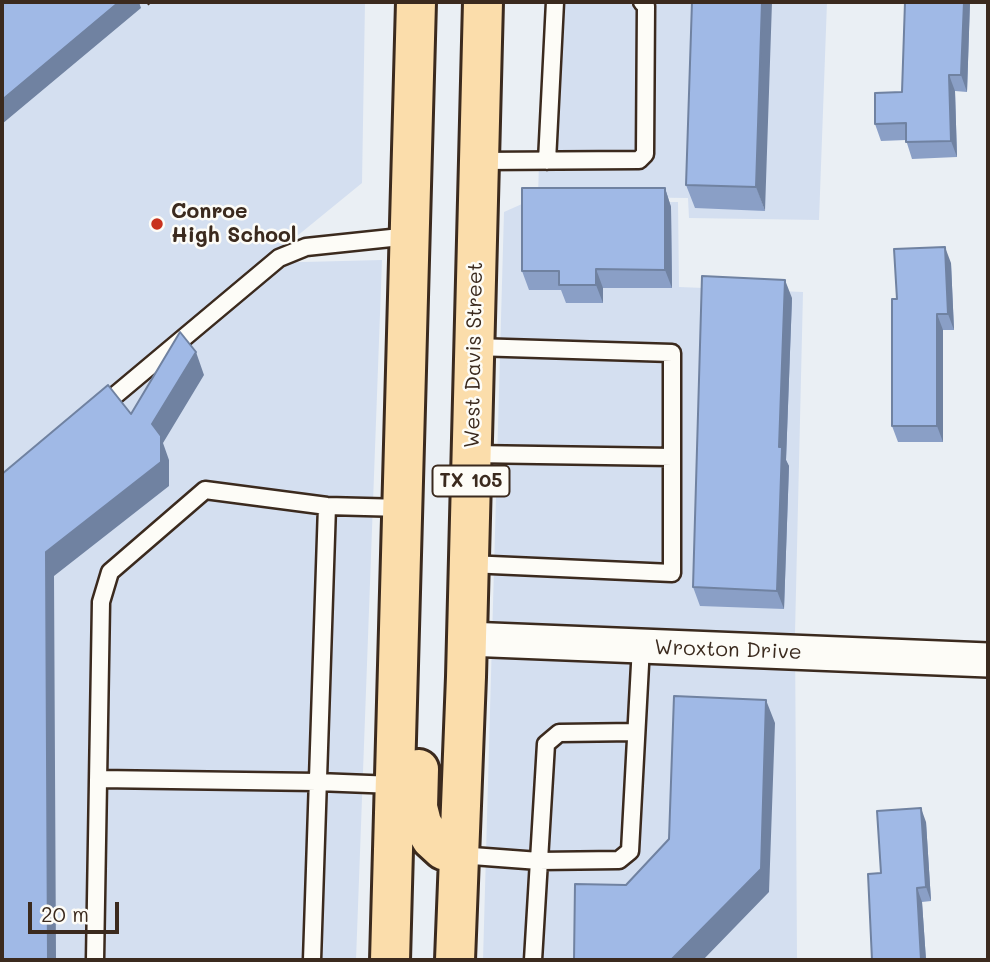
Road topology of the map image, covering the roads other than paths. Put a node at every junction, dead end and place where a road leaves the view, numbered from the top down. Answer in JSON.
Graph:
{"nodes":[{"id":1,"x":416,"y":2,"type":"edge"},
{"id":2,"x":483,"y":2,"type":"edge"},
{"id":3,"x":555,"y":2,"type":"edge"},
{"id":4,"x":642,"y":2,"type":"edge"},
{"id":5,"x":479,"y":161,"type":"junction"},
{"id":6,"x":547,"y":161,"type":"junction"},
{"id":7,"x":410,"y":236,"type":"junction"},
{"id":8,"x":474,"y":347,"type":"junction"},
{"id":9,"x":87,"y":419,"type":"edge"},
{"id":10,"x":405,"y":428,"type":"junction"},
{"id":11,"x":472,"y":454,"type":"junction"},
{"id":12,"x":672,"y":457,"type":"junction"},
{"id":13,"x":327,"y":506,"type":"junction"},
{"id":14,"x":403,"y":508,"type":"junction"},
{"id":15,"x":469,"y":564,"type":"junction"},
{"id":16,"x":467,"y":639,"type":"junction"},
{"id":17,"x":640,"y":646,"type":"junction"},
{"id":18,"x":988,"y":660,"type":"edge"},
{"id":19,"x":636,"y":732,"type":"junction"},
{"id":20,"x":99,"y":779,"type":"junction"},
{"id":21,"x":317,"y":782,"type":"junction"},
{"id":22,"x":395,"y":785,"type":"junction"},
{"id":23,"x":459,"y":855,"type":"junction"},
{"id":24,"x":539,"y":861,"type":"junction"},
{"id":25,"x":95,"y":960,"type":"edge"},
{"id":26,"x":312,"y":960,"type":"edge"},
{"id":27,"x":390,"y":960,"type":"edge"},
{"id":28,"x":455,"y":960,"type":"edge"},
{"id":29,"x":533,"y":960,"type":"edge"}],
"edges":[{"from":1,"to":7,"type":"main road","number":"TX 105"},
{"from":2,"to":5,"type":"main road","name":"West Davis Street","number":"TX 105"},
{"from":3,"to":6,"type":"lane"},
{"from":4,"to":6,"type":"lane"},
{"from":5,"to":6,"type":"lane"},
{"from":5,"to":8,"type":"main road","name":"West Davis Street","number":"TX 105"},
{"from":7,"to":9,"type":"lane"},
{"from":7,"to":10,"type":"main road","number":"TX 105"},
{"from":8,"to":11,"type":"main road","name":"West Davis Street","number":"TX 105"},
{"from":8,"to":12,"type":"lane"},
{"from":10,"to":14,"type":"main road","number":"TX 105"},
{"from":10,"to":23,"type":"main road"},
{"from":11,"to":12,"type":"lane"},
{"from":11,"to":15,"type":"main road","name":"West Davis Street","number":"TX 105"},
{"from":12,"to":15,"type":"lane"},
{"from":13,"to":14,"type":"lane"},
{"from":13,"to":20,"type":"lane"},
{"from":13,"to":21,"type":"lane"},
{"from":14,"to":22,"type":"main road","number":"TX 105"},
{"from":15,"to":16,"type":"main road","name":"West Davis Street","number":"TX 105"},
{"from":16,"to":17,"type":"street","name":"Wroxton Drive"},
{"from":16,"to":23,"type":"main road","name":"West Davis Street","number":"TX 105"},
{"from":17,"to":18,"type":"street","name":"Wroxton Drive"},
{"from":17,"to":19,"type":"lane"},
{"from":19,"to":24,"type":"lane"},
{"from":19,"to":24,"type":"lane"},
{"from":20,"to":21,"type":"lane"},
{"from":20,"to":25,"type":"lane"},
{"from":21,"to":22,"type":"lane"},
{"from":21,"to":26,"type":"lane"},
{"from":22,"to":27,"type":"main road","number":"TX 105"},
{"from":23,"to":24,"type":"lane"},
{"from":23,"to":28,"type":"main road","name":"West Davis Street","number":"TX 105"},
{"from":24,"to":29,"type":"lane"}]}
